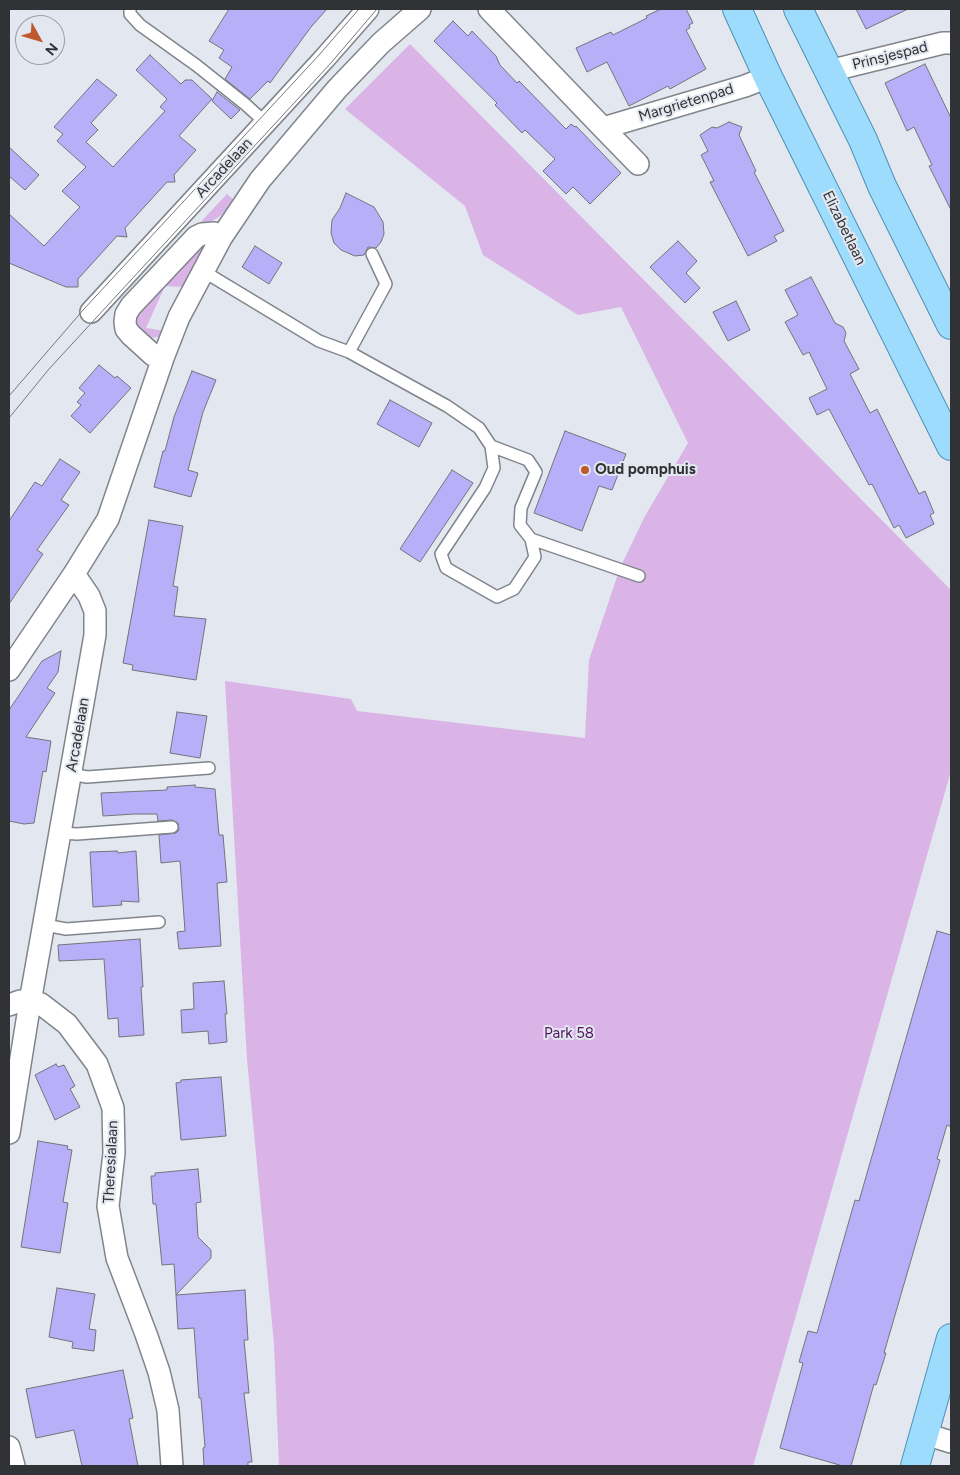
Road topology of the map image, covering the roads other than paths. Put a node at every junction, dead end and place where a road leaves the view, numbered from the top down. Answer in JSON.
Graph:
{"nodes":[{"id":1,"x":130,"y":9,"type":"edge"},
{"id":2,"x":420,"y":9,"type":"edge"},
{"id":3,"x":489,"y":9,"type":"edge"},
{"id":4,"x":736,"y":9,"type":"edge"},
{"id":5,"x":798,"y":9,"type":"edge"},
{"id":6,"x":358,"y":17,"type":"edge"},
{"id":7,"x":951,"y":43,"type":"edge"},
{"id":8,"x":381,"y":44,"type":"junction"},
{"id":9,"x":829,"y":71,"type":"junction"},
{"id":10,"x":768,"y":77,"type":"junction"},
{"id":11,"x":266,"y":123,"type":"junction"},
{"id":12,"x":603,"y":128,"type":"junction"},
{"id":13,"x":638,"y":164,"type":"dead end"},
{"id":14,"x":222,"y":238,"type":"junction"},
{"id":15,"x":372,"y":254,"type":"dead end"},
{"id":16,"x":203,"y":271,"type":"junction"},
{"id":17,"x":91,"y":312,"type":"dead end"},
{"id":18,"x":951,"y":326,"type":"edge"},
{"id":19,"x":350,"y":352,"type":"junction"},
{"id":20,"x":163,"y":358,"type":"junction"},
{"id":21,"x":491,"y":446,"type":"junction"},
{"id":22,"x":951,"y":446,"type":"edge"},
{"id":23,"x":531,"y":539,"type":"junction"},
{"id":24,"x":74,"y":574,"type":"junction"},
{"id":25,"x":639,"y":576,"type":"dead end"},
{"id":26,"x":9,"y":670,"type":"edge"},
{"id":27,"x":209,"y":768,"type":"dead end"},
{"id":28,"x":71,"y":774,"type":"junction"},
{"id":29,"x":172,"y":827,"type":"dead end"},
{"id":30,"x":60,"y":833,"type":"junction"},
{"id":31,"x":159,"y":922,"type":"dead end"},
{"id":32,"x":45,"y":925,"type":"junction"},
{"id":33,"x":30,"y":1002,"type":"junction"},
{"id":34,"x":9,"y":1005,"type":"edge"},
{"id":35,"x":9,"y":1133,"type":"edge"},
{"id":36,"x":951,"y":1338,"type":"edge"},
{"id":37,"x":925,"y":1434,"type":"junction"},
{"id":38,"x":951,"y":1442,"type":"edge"},
{"id":39,"x":9,"y":1447,"type":"edge"},
{"id":40,"x":14,"y":1466,"type":"edge"},
{"id":41,"x":172,"y":1466,"type":"edge"},
{"id":42,"x":915,"y":1466,"type":"edge"}],
"edges":[{"from":1,"to":11,"type":"lane"},
{"from":2,"to":8,"type":"street"},
{"from":3,"to":12,"type":"street"},
{"from":4,"to":10,"type":"main road","name":"Elizabetlaan"},
{"from":5,"to":9,"type":"main road"},
{"from":6,"to":8,"type":"street","name":"Arcadelaan"},
{"from":6,"to":11,"type":"street","name":"Arcadelaan"},
{"from":7,"to":9,"type":"street","name":"Prinsjespad"},
{"from":8,"to":14,"type":"street"},
{"from":9,"to":18,"type":"main road"},
{"from":10,"to":12,"type":"street","name":"Margrietenpad"},
{"from":10,"to":22,"type":"main road","name":"Elizabetlaan"},
{"from":11,"to":17,"type":"street","name":"Arcadelaan"},
{"from":12,"to":13,"type":"street"},
{"from":14,"to":16,"type":"street"},
{"from":14,"to":20,"type":"street"},
{"from":15,"to":19,"type":"lane"},
{"from":16,"to":19,"type":"lane"},
{"from":16,"to":20,"type":"street"},
{"from":19,"to":21,"type":"lane"},
{"from":20,"to":24,"type":"street"},
{"from":21,"to":23,"type":"lane"},
{"from":21,"to":23,"type":"lane"},
{"from":23,"to":25,"type":"lane"},
{"from":24,"to":26,"type":"street"},
{"from":24,"to":28,"type":"street","name":"Arcadelaan"},
{"from":27,"to":28,"type":"lane"},
{"from":28,"to":30,"type":"street","name":"Arcadelaan"},
{"from":29,"to":30,"type":"lane"},
{"from":30,"to":32,"type":"street","name":"Arcadelaan"},
{"from":31,"to":32,"type":"lane"},
{"from":32,"to":33,"type":"street","name":"Arcadelaan"},
{"from":33,"to":34,"type":"street"},
{"from":33,"to":35,"type":"street","name":"Arcadelaan"},
{"from":33,"to":41,"type":"street","name":"Theresialaan"},
{"from":36,"to":37,"type":"main road"},
{"from":37,"to":38,"type":"street"},
{"from":37,"to":42,"type":"main road"},
{"from":39,"to":40,"type":"street"}]}
